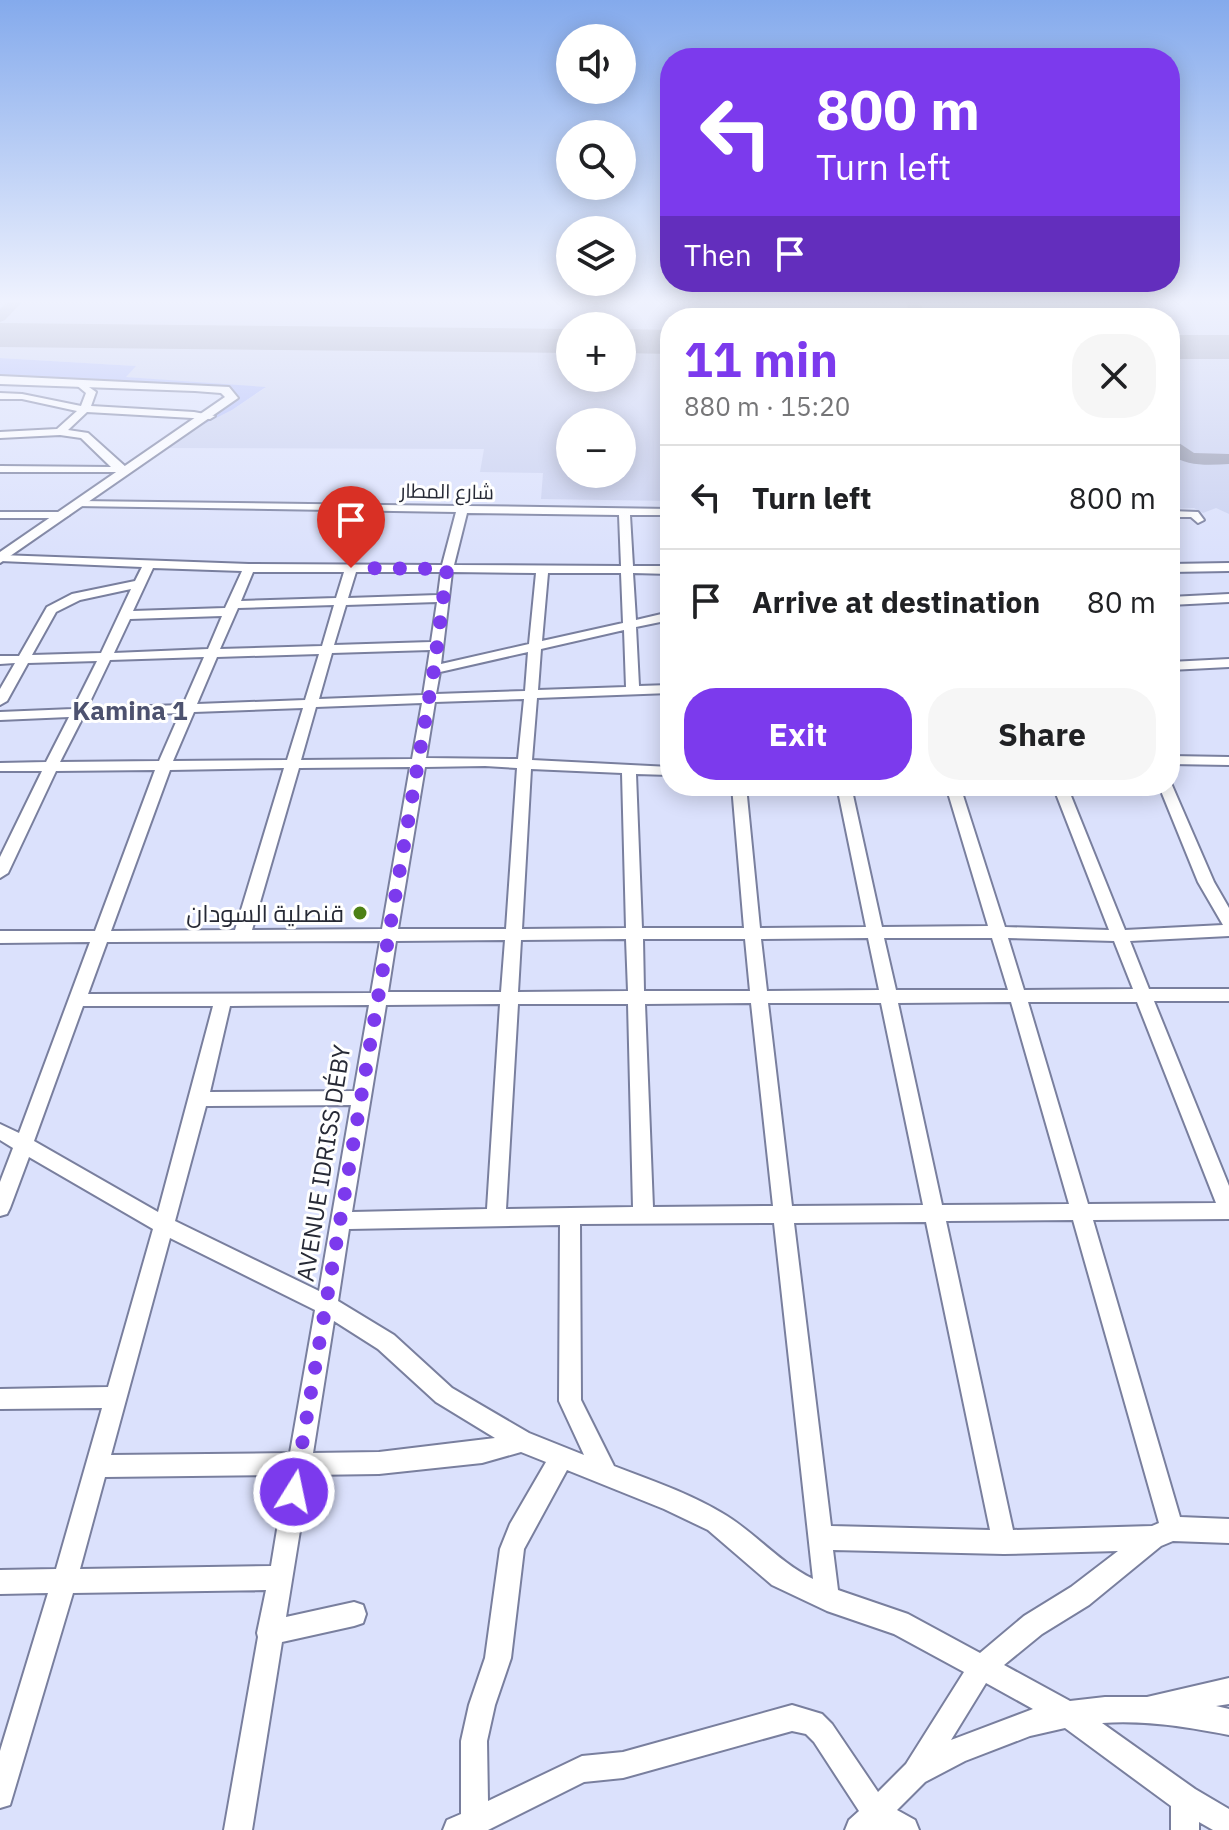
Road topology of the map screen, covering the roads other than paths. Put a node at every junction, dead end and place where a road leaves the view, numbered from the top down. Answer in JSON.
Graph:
{"nodes":[{"id":1,"x":85,"y":387,"type":"edge"},
{"id":2,"x":198,"y":387,"type":"edge"},
{"id":3,"x":0,"y":396,"type":"edge"},
{"id":4,"x":85,"y":409,"type":"junction"},
{"id":5,"x":210,"y":416,"type":"junction"},
{"id":6,"x":60,"y":432,"type":"junction"},
{"id":7,"x":0,"y":435,"type":"edge"},
{"id":8,"x":0,"y":469,"type":"edge"},
{"id":9,"x":124,"y":470,"type":"junction"},
{"id":10,"x":83,"y":502,"type":"junction"},
{"id":11,"x":461,"y":507,"type":"junction"},
{"id":12,"x":660,"y":510,"type":"edge"},
{"id":13,"x":660,"y":510,"type":"edge"},
{"id":14,"x":624,"y":512,"type":"junction"},
{"id":15,"x":0,"y":515,"type":"edge"},
{"id":16,"x":63,"y":515,"type":"junction"},
{"id":17,"x":1180,"y":516,"type":"edge"},
{"id":18,"x":1196,"y":517,"type":"dead end"},
{"id":19,"x":0,"y":558,"type":"edge"},
{"id":20,"x":149,"y":564,"type":"junction"},
{"id":21,"x":1229,"y":567,"type":"edge"},
{"id":22,"x":249,"y":568,"type":"junction"},
{"id":23,"x":351,"y":568,"type":"junction"},
{"id":24,"x":1180,"y":568,"type":"edge"},
{"id":25,"x":447,"y":569,"type":"junction"},
{"id":26,"x":542,"y":569,"type":"junction"},
{"id":27,"x":627,"y":570,"type":"junction"},
{"id":28,"x":660,"y":570,"type":"edge"},
{"id":29,"x":140,"y":584,"type":"junction"},
{"id":30,"x":443,"y":598,"type":"junction"},
{"id":31,"x":1229,"y":598,"type":"edge"},
{"id":32,"x":1180,"y":600,"type":"edge"},
{"id":33,"x":340,"y":601,"type":"junction"},
{"id":34,"x":232,"y":608,"type":"junction"},
{"id":35,"x":125,"y":615,"type":"junction"},
{"id":36,"x":660,"y":618,"type":"edge"},
{"id":37,"x":630,"y":624,"type":"junction"},
{"id":38,"x":536,"y":645,"type":"junction"},
{"id":39,"x":435,"y":646,"type":"junction"},
{"id":40,"x":328,"y":650,"type":"junction"},
{"id":41,"x":212,"y":653,"type":"junction"},
{"id":42,"x":106,"y":658,"type":"junction"},
{"id":43,"x":0,"y":660,"type":"edge"},
{"id":44,"x":24,"y":660,"type":"junction"},
{"id":45,"x":1229,"y":663,"type":"edge"},
{"id":46,"x":1180,"y":665,"type":"edge"},
{"id":47,"x":434,"y":669,"type":"junction"},
{"id":48,"x":660,"y":689,"type":"edge"},
{"id":49,"x":633,"y":690,"type":"junction"},
{"id":50,"x":530,"y":695,"type":"junction"},
{"id":51,"x":427,"y":700,"type":"junction"},
{"id":52,"x":0,"y":701,"type":"edge"},
{"id":53,"x":312,"y":703,"type":"junction"},
{"id":54,"x":190,"y":708,"type":"junction"},
{"id":55,"x":76,"y":713,"type":"junction"},
{"id":56,"x":0,"y":716,"type":"edge"},
{"id":57,"x":1180,"y":760,"type":"edge"},
{"id":58,"x":1229,"y":761,"type":"edge"},
{"id":59,"x":165,"y":763,"type":"junction"},
{"id":60,"x":418,"y":763,"type":"junction"},
{"id":61,"x":524,"y":763,"type":"junction"},
{"id":62,"x":293,"y":764,"type":"junction"},
{"id":63,"x":52,"y":765,"type":"junction"},
{"id":64,"x":0,"y":767,"type":"edge"},
{"id":65,"x":629,"y":767,"type":"junction"},
{"id":66,"x":660,"y":770,"type":"edge"},
{"id":67,"x":740,"y":796,"type":"edge"},
{"id":68,"x":846,"y":796,"type":"edge"},
{"id":69,"x":956,"y":796,"type":"edge"},
{"id":70,"x":1064,"y":796,"type":"edge"},
{"id":71,"x":1170,"y":796,"type":"edge"},
{"id":72,"x":0,"y":873,"type":"edge"},
{"id":73,"x":1229,"y":922,"type":"edge"},
{"id":74,"x":1229,"y":930,"type":"edge"},
{"id":75,"x":998,"y":932,"type":"junction"},
{"id":76,"x":513,"y":933,"type":"junction"},
{"id":77,"x":875,"y":933,"type":"junction"},
{"id":78,"x":387,"y":934,"type":"junction"},
{"id":79,"x":755,"y":934,"type":"junction"},
{"id":80,"x":101,"y":935,"type":"junction"},
{"id":81,"x":242,"y":935,"type":"junction"},
{"id":82,"x":633,"y":935,"type":"junction"},
{"id":83,"x":1118,"y":936,"type":"junction"},
{"id":84,"x":0,"y":937,"type":"edge"},
{"id":85,"x":1229,"y":995,"type":"edge"},
{"id":86,"x":1142,"y":996,"type":"junction"},
{"id":87,"x":508,"y":997,"type":"junction"},
{"id":88,"x":1017,"y":997,"type":"junction"},
{"id":89,"x":223,"y":999,"type":"junction"},
{"id":90,"x":759,"y":999,"type":"junction"},
{"id":91,"x":890,"y":999,"type":"junction"},
{"id":92,"x":79,"y":1000,"type":"junction"},
{"id":93,"x":636,"y":1000,"type":"junction"},
{"id":94,"x":376,"y":1001,"type":"junction"},
{"id":95,"x":359,"y":1098,"type":"junction"},
{"id":96,"x":199,"y":1099,"type":"junction"},
{"id":97,"x":0,"y":1131,"type":"edge"},
{"id":98,"x":25,"y":1145,"type":"junction"},
{"id":99,"x":0,"y":1208,"type":"edge"},
{"id":100,"x":1229,"y":1210,"type":"edge"},
{"id":101,"x":1080,"y":1213,"type":"junction"},
{"id":102,"x":933,"y":1214,"type":"junction"},
{"id":103,"x":570,"y":1216,"type":"junction"},
{"id":104,"x":785,"y":1216,"type":"junction"},
{"id":105,"x":643,"y":1217,"type":"junction"},
{"id":106,"x":496,"y":1219,"type":"junction"},
{"id":107,"x":340,"y":1221,"type":"junction"},
{"id":108,"x":164,"y":1225,"type":"junction"},
{"id":109,"x":326,"y":1305,"type":"junction"},
{"id":110,"x":114,"y":1397,"type":"junction"},
{"id":111,"x":0,"y":1399,"type":"edge"},
{"id":112,"x":521,"y":1441,"type":"junction"},
{"id":113,"x":562,"y":1456,"type":"junction"},
{"id":114,"x":299,"y":1463,"type":"junction"},
{"id":115,"x":96,"y":1466,"type":"junction"},
{"id":116,"x":605,"y":1473,"type":"junction"},
{"id":117,"x":1229,"y":1531,"type":"edge"},
{"id":118,"x":1162,"y":1534,"type":"junction"},
{"id":119,"x":822,"y":1538,"type":"junction"},
{"id":120,"x":1004,"y":1542,"type":"junction"},
{"id":121,"x":279,"y":1578,"type":"junction"},
{"id":122,"x":65,"y":1579,"type":"junction"},
{"id":123,"x":0,"y":1582,"type":"edge"},
{"id":124,"x":827,"y":1599,"type":"junction"},
{"id":125,"x":354,"y":1614,"type":"dead end"},
{"id":126,"x":269,"y":1633,"type":"junction"},
{"id":127,"x":981,"y":1668,"type":"junction"},
{"id":128,"x":1229,"y":1691,"type":"edge"},
{"id":129,"x":1148,"y":1708,"type":"junction"},
{"id":130,"x":1067,"y":1713,"type":"junction"},
{"id":131,"x":1229,"y":1722,"type":"edge"},
{"id":132,"x":915,"y":1773,"type":"junction"},
{"id":133,"x":0,"y":1795,"type":"edge"},
{"id":134,"x":1185,"y":1799,"type":"junction"},
{"id":135,"x":868,"y":1822,"type":"edge"},
{"id":136,"x":1229,"y":1824,"type":"edge"},
{"id":137,"x":469,"y":1827,"type":"edge"},
{"id":138,"x":238,"y":1830,"type":"edge"},
{"id":139,"x":905,"y":1830,"type":"edge"},
{"id":140,"x":1185,"y":1830,"type":"edge"}],
"edges":[{"from":1,"to":4,"type":"street"},
{"from":2,"to":5,"type":"main road"},
{"from":3,"to":4,"type":"street"},
{"from":4,"to":5,"type":"street"},
{"from":4,"to":6,"type":"street"},
{"from":5,"to":9,"type":"main road"},
{"from":6,"to":7,"type":"street"},
{"from":6,"to":9,"type":"street"},
{"from":8,"to":9,"type":"street"},
{"from":9,"to":10,"type":"main road"},
{"from":10,"to":11,"type":"street","name":"شارع المطار"},
{"from":10,"to":16,"type":"main road"},
{"from":11,"to":12,"type":"street","name":"شارع المطار"},
{"from":11,"to":14,"type":"street","name":"شارع المطار"},
{"from":11,"to":25,"type":"street","name":"AVENUE IDRISS DÉBY"},
{"from":13,"to":14,"type":"street","name":"شارع المطار"},
{"from":14,"to":27,"type":"street"},
{"from":15,"to":16,"type":"street"},
{"from":16,"to":19,"type":"main road"},
{"from":17,"to":18,"type":"street"},
{"from":19,"to":20,"type":"street"},
{"from":20,"to":22,"type":"street"},
{"from":20,"to":29,"type":"street"},
{"from":21,"to":24,"type":"street"},
{"from":22,"to":23,"type":"street"},
{"from":22,"to":34,"type":"street"},
{"from":23,"to":25,"type":"street"},
{"from":23,"to":33,"type":"street"},
{"from":25,"to":26,"type":"street"},
{"from":25,"to":30,"type":"street","name":"AVENUE IDRISS DÉBY"},
{"from":26,"to":27,"type":"street"},
{"from":26,"to":38,"type":"street"},
{"from":27,"to":28,"type":"street"},
{"from":27,"to":37,"type":"street"},
{"from":29,"to":35,"type":"street"},
{"from":29,"to":44,"type":"street"},
{"from":30,"to":33,"type":"street"},
{"from":30,"to":39,"type":"street","name":"AVENUE IDRISS DÉBY"},
{"from":31,"to":32,"type":"street"},
{"from":33,"to":34,"type":"street"},
{"from":33,"to":40,"type":"street"},
{"from":34,"to":35,"type":"street"},
{"from":34,"to":41,"type":"street"},
{"from":35,"to":42,"type":"street"},
{"from":36,"to":37,"type":"street"},
{"from":37,"to":38,"type":"street"},
{"from":37,"to":49,"type":"street"},
{"from":38,"to":47,"type":"street"},
{"from":38,"to":50,"type":"street"},
{"from":39,"to":40,"type":"street"},
{"from":39,"to":47,"type":"street","name":"AVENUE IDRISS DÉBY"},
{"from":40,"to":41,"type":"street"},
{"from":40,"to":53,"type":"street"},
{"from":41,"to":42,"type":"street"},
{"from":41,"to":54,"type":"street"},
{"from":42,"to":44,"type":"street"},
{"from":42,"to":55,"type":"street"},
{"from":43,"to":44,"type":"street"},
{"from":44,"to":52,"type":"street"},
{"from":45,"to":46,"type":"street"},
{"from":47,"to":51,"type":"street","name":"AVENUE IDRISS DÉBY"},
{"from":48,"to":49,"type":"street"},
{"from":49,"to":50,"type":"street"},
{"from":50,"to":51,"type":"street"},
{"from":50,"to":61,"type":"street"},
{"from":51,"to":53,"type":"street"},
{"from":51,"to":60,"type":"street","name":"AVENUE IDRISS DÉBY"},
{"from":53,"to":54,"type":"street"},
{"from":53,"to":62,"type":"street"},
{"from":54,"to":55,"type":"street"},
{"from":54,"to":59,"type":"street"},
{"from":55,"to":56,"type":"street"},
{"from":55,"to":63,"type":"street"},
{"from":57,"to":58,"type":"street"},
{"from":59,"to":62,"type":"street"},
{"from":59,"to":63,"type":"street"},
{"from":59,"to":80,"type":"street"},
{"from":60,"to":61,"type":"street"},
{"from":60,"to":62,"type":"street"},
{"from":60,"to":78,"type":"street","name":"AVENUE IDRISS DÉBY"},
{"from":61,"to":65,"type":"street"},
{"from":61,"to":76,"type":"street"},
{"from":62,"to":81,"type":"street"},
{"from":63,"to":64,"type":"street"},
{"from":63,"to":72,"type":"street"},
{"from":65,"to":66,"type":"street"},
{"from":65,"to":82,"type":"street"},
{"from":67,"to":79,"type":"street"},
{"from":68,"to":77,"type":"street"},
{"from":69,"to":75,"type":"street"},
{"from":70,"to":83,"type":"street"},
{"from":71,"to":73,"type":"street"},
{"from":74,"to":83,"type":"street"},
{"from":75,"to":77,"type":"street"},
{"from":75,"to":83,"type":"street"},
{"from":75,"to":88,"type":"street"},
{"from":76,"to":78,"type":"street"},
{"from":76,"to":82,"type":"street"},
{"from":76,"to":87,"type":"street"},
{"from":77,"to":79,"type":"street"},
{"from":77,"to":91,"type":"street"},
{"from":78,"to":81,"type":"street"},
{"from":78,"to":94,"type":"street","name":"AVENUE IDRISS DÉBY"},
{"from":79,"to":82,"type":"street"},
{"from":79,"to":90,"type":"street"},
{"from":80,"to":81,"type":"street"},
{"from":80,"to":84,"type":"street"},
{"from":80,"to":92,"type":"street"},
{"from":82,"to":93,"type":"street"},
{"from":83,"to":86,"type":"street"},
{"from":85,"to":86,"type":"street"},
{"from":86,"to":88,"type":"street"},
{"from":86,"to":100,"type":"street"},
{"from":87,"to":93,"type":"street"},
{"from":87,"to":94,"type":"street"},
{"from":87,"to":106,"type":"street"},
{"from":88,"to":91,"type":"street"},
{"from":88,"to":101,"type":"street"},
{"from":89,"to":92,"type":"street"},
{"from":89,"to":94,"type":"street"},
{"from":89,"to":96,"type":"street"},
{"from":90,"to":91,"type":"street"},
{"from":90,"to":93,"type":"street"},
{"from":90,"to":104,"type":"street"},
{"from":91,"to":102,"type":"street"},
{"from":92,"to":98,"type":"street"},
{"from":93,"to":105,"type":"street"},
{"from":94,"to":95,"type":"street","name":"AVENUE IDRISS DÉBY"},
{"from":95,"to":96,"type":"street"},
{"from":95,"to":107,"type":"street","name":"AVENUE IDRISS DÉBY"},
{"from":96,"to":108,"type":"street"},
{"from":97,"to":98,"type":"street"},
{"from":98,"to":99,"type":"street"},
{"from":98,"to":108,"type":"street"},
{"from":100,"to":101,"type":"street"},
{"from":101,"to":102,"type":"street"},
{"from":101,"to":118,"type":"street"},
{"from":102,"to":104,"type":"street"},
{"from":102,"to":120,"type":"street"},
{"from":103,"to":105,"type":"street"},
{"from":103,"to":106,"type":"street"},
{"from":103,"to":116,"type":"street"},
{"from":104,"to":105,"type":"street"},
{"from":104,"to":119,"type":"street"},
{"from":106,"to":107,"type":"street"},
{"from":107,"to":109,"type":"street","name":"AVENUE IDRISS DÉBY"},
{"from":108,"to":109,"type":"street"},
{"from":108,"to":110,"type":"street"},
{"from":109,"to":112,"type":"street"},
{"from":109,"to":114,"type":"street","name":"AVENUE IDRISS DÉBY"},
{"from":110,"to":111,"type":"street"},
{"from":110,"to":115,"type":"street"},
{"from":112,"to":113,"type":"street"},
{"from":112,"to":114,"type":"street"},
{"from":113,"to":116,"type":"street"},
{"from":113,"to":137,"type":"street"},
{"from":114,"to":115,"type":"street"},
{"from":114,"to":121,"type":"street","name":"AVENUE IDRISS DÉBY"},
{"from":115,"to":122,"type":"street"},
{"from":116,"to":124,"type":"street"},
{"from":117,"to":118,"type":"street"},
{"from":118,"to":120,"type":"street"},
{"from":118,"to":127,"type":"street"},
{"from":119,"to":120,"type":"street"},
{"from":119,"to":124,"type":"street"},
{"from":121,"to":122,"type":"street"},
{"from":121,"to":126,"type":"street","name":"AVENUE IDRISS DÉBY"},
{"from":122,"to":123,"type":"street"},
{"from":122,"to":133,"type":"street"},
{"from":124,"to":127,"type":"street"},
{"from":125,"to":126,"type":"street"},
{"from":126,"to":138,"type":"street","name":"AVENUE IDRISS DÉBY"},
{"from":127,"to":130,"type":"street"},
{"from":127,"to":132,"type":"street"},
{"from":128,"to":129,"type":"street"},
{"from":129,"to":130,"type":"street"},
{"from":129,"to":131,"type":"street"},
{"from":130,"to":132,"type":"street"},
{"from":130,"to":134,"type":"street"},
{"from":132,"to":135,"type":"street"},
{"from":134,"to":136,"type":"street"},
{"from":134,"to":140,"type":"street"},
{"from":135,"to":137,"type":"street"},
{"from":135,"to":139,"type":"street"}]}
